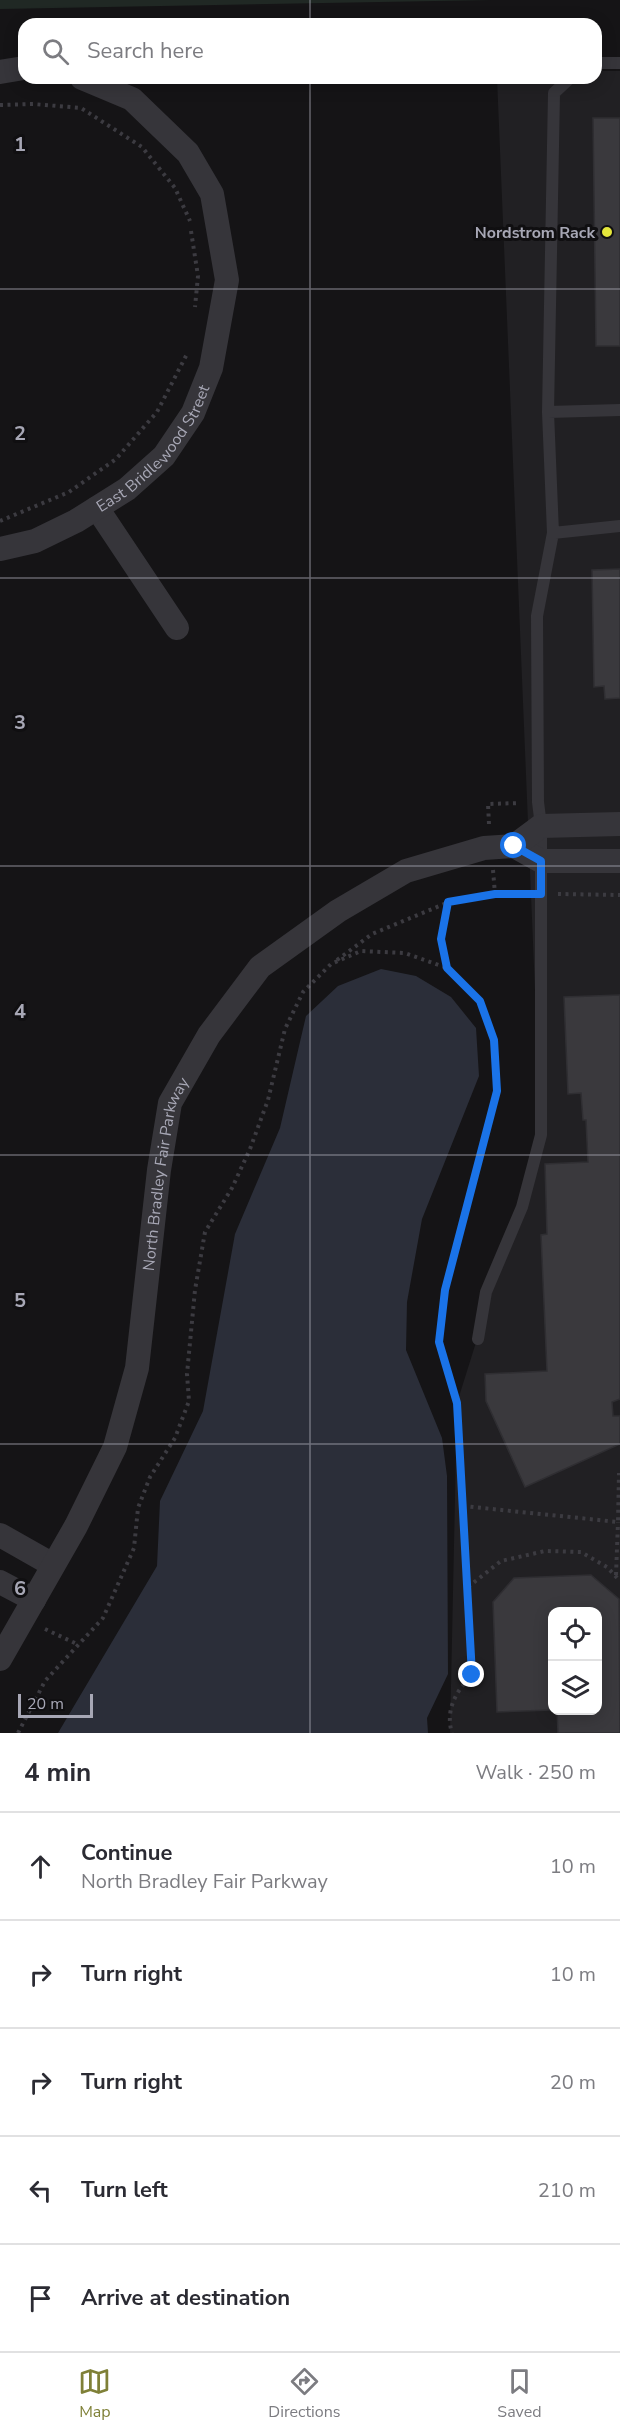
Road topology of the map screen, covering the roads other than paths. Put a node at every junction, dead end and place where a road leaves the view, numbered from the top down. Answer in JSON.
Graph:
{"nodes":[{"id":1,"x":602,"y":63,"type":"edge"},
{"id":2,"x":620,"y":63,"type":"edge"},
{"id":3,"x":18,"y":69,"type":"edge"},
{"id":4,"x":0,"y":72,"type":"edge"},
{"id":5,"x":96,"y":84,"type":"edge"},
{"id":6,"x":564,"y":84,"type":"edge"},
{"id":7,"x":620,"y":410,"type":"edge"},
{"id":8,"x":548,"y":412,"type":"junction"},
{"id":9,"x":97,"y":508,"type":"junction"},
{"id":10,"x":620,"y":526,"type":"edge"},
{"id":11,"x":553,"y":533,"type":"junction"},
{"id":12,"x":0,"y":549,"type":"edge"},
{"id":13,"x":177,"y":628,"type":"dead end"},
{"id":14,"x":620,"y":824,"type":"edge"},
{"id":15,"x":541,"y":826,"type":"junction"},
{"id":16,"x":514,"y":846,"type":"junction"},
{"id":17,"x":541,"y":861,"type":"junction"},
{"id":18,"x":620,"y":861,"type":"edge"},
{"id":19,"x":478,"y":1339,"type":"dead end"},
{"id":20,"x":0,"y":1535,"type":"edge"},
{"id":21,"x":53,"y":1565,"type":"junction"},
{"id":22,"x":0,"y":1582,"type":"edge"},
{"id":23,"x":34,"y":1600,"type":"junction"},
{"id":24,"x":0,"y":1659,"type":"edge"}],
"edges":[{"from":1,"to":2,"type":"lane"},
{"from":3,"to":4,"type":"street"},
{"from":5,"to":9,"type":"street","name":"East Bridlewood Street"},
{"from":6,"to":8,"type":"lane"},
{"from":7,"to":8,"type":"lane"},
{"from":8,"to":11,"type":"lane"},
{"from":9,"to":12,"type":"street","name":"East Bridlewood Street"},
{"from":9,"to":13,"type":"street"},
{"from":10,"to":11,"type":"lane"},
{"from":11,"to":15,"type":"lane"},
{"from":14,"to":15,"type":"street"},
{"from":15,"to":16,"type":"street"},
{"from":15,"to":17,"type":"lane"},
{"from":16,"to":17,"type":"street"},
{"from":16,"to":21,"type":"street","name":"North Bradley Fair Parkway"},
{"from":17,"to":18,"type":"street"},
{"from":17,"to":19,"type":"lane"},
{"from":20,"to":21,"type":"street"},
{"from":21,"to":23,"type":"street","name":"North Bradley Fair Parkway"},
{"from":22,"to":23,"type":"street"},
{"from":23,"to":24,"type":"street","name":"North Bradley Fair Parkway"}]}
